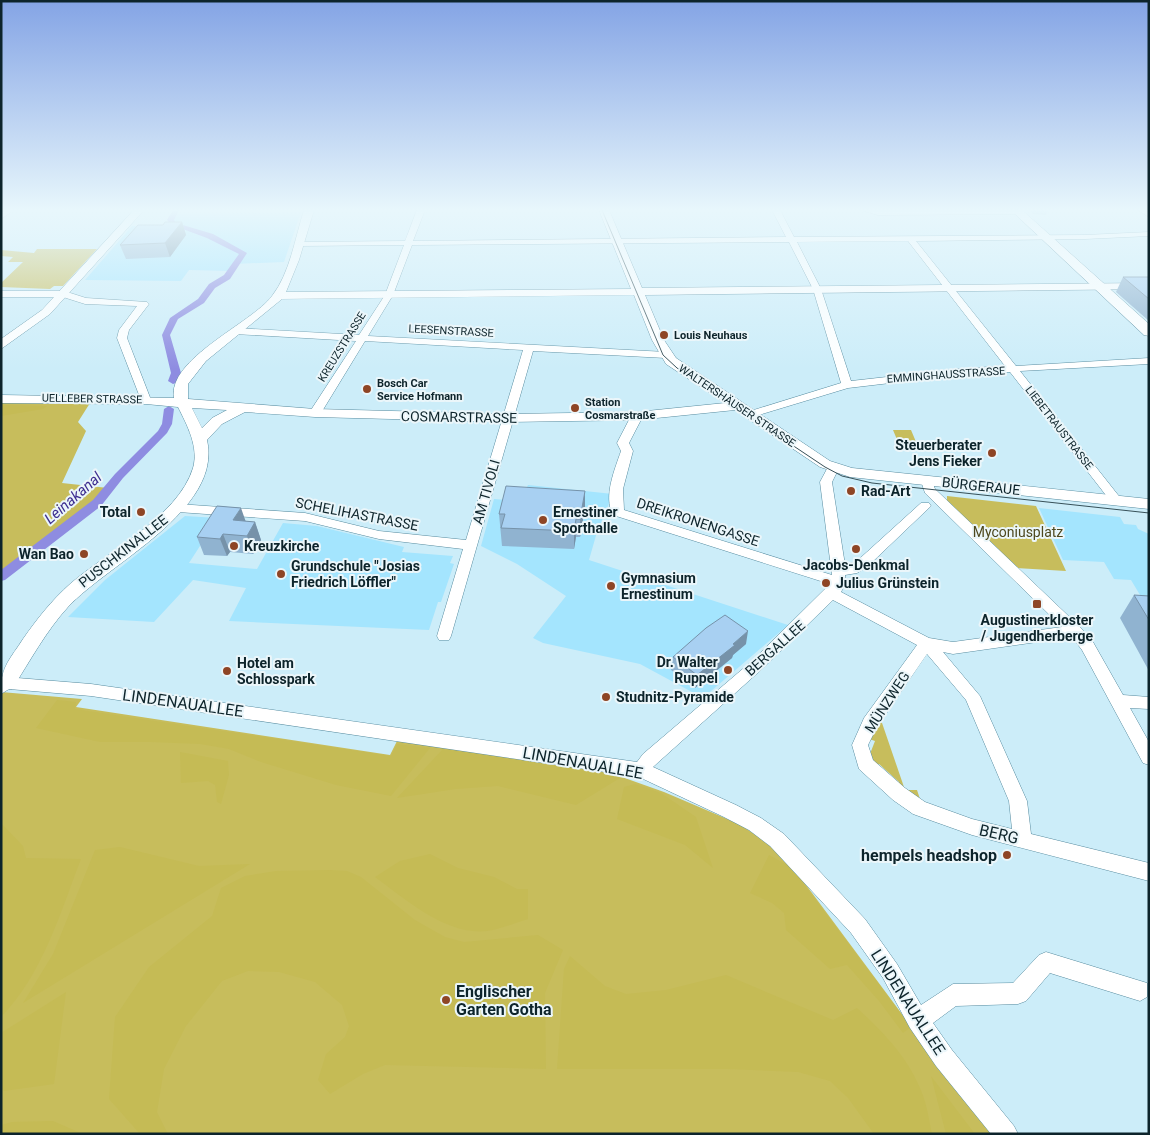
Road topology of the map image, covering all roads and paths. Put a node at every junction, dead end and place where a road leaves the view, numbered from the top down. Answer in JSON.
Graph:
{"nodes":[{"id":1,"x":92,"y":263,"type":"edge"},
{"id":2,"x":291,"y":263,"type":"edge"},
{"id":3,"x":401,"y":263,"type":"edge"},
{"id":4,"x":628,"y":263,"type":"edge"},
{"id":5,"x":803,"y":263,"type":"edge"},
{"id":6,"x":929,"y":263,"type":"edge"},
{"id":7,"x":1074,"y":263,"type":"edge"},
{"id":8,"x":1099,"y":286,"type":"junction"},
{"id":9,"x":1149,"y":286,"type":"edge"},
{"id":10,"x":948,"y":288,"type":"junction"},
{"id":11,"x":817,"y":289,"type":"junction"},
{"id":12,"x":640,"y":292,"type":"junction"},
{"id":13,"x":1,"y":294,"type":"edge"},
{"id":14,"x":64,"y":294,"type":"junction"},
{"id":15,"x":389,"y":295,"type":"junction"},
{"id":16,"x":279,"y":296,"type":"junction"},
{"id":17,"x":235,"y":332,"type":"junction"},
{"id":18,"x":1149,"y":332,"type":"edge"},
{"id":19,"x":362,"y":338,"type":"junction"},
{"id":20,"x":1,"y":345,"type":"edge"},
{"id":21,"x":529,"y":348,"type":"junction"},
{"id":22,"x":666,"y":355,"type":"junction"},
{"id":23,"x":1149,"y":361,"type":"edge"},
{"id":24,"x":1013,"y":370,"type":"junction"},
{"id":25,"x":846,"y":385,"type":"junction"},
{"id":26,"x":1,"y":398,"type":"edge"},
{"id":27,"x":146,"y":400,"type":"junction"},
{"id":28,"x":182,"y":402,"type":"junction"},
{"id":29,"x":736,"y":406,"type":"junction"},
{"id":30,"x":241,"y":409,"type":"junction"},
{"id":31,"x":315,"y":413,"type":"junction"},
{"id":32,"x":748,"y":415,"type":"junction"},
{"id":33,"x":637,"y":416,"type":"junction"},
{"id":34,"x":507,"y":418,"type":"junction"},
{"id":35,"x":199,"y":439,"type":"junction"},
{"id":36,"x":816,"y":459,"type":"joint"},
{"id":37,"x":833,"y":468,"type":"junction"},
{"id":38,"x":927,"y":480,"type":"junction"},
{"id":39,"x":1116,"y":500,"type":"junction"},
{"id":40,"x":1149,"y":504,"type":"edge"},
{"id":41,"x":925,"y":506,"type":"dead end"},
{"id":42,"x":178,"y":508,"type":"junction"},
{"id":43,"x":472,"y":545,"type":"junction"},
{"id":44,"x":837,"y":582,"type":"junction"},
{"id":45,"x":1075,"y":631,"type":"junction"},
{"id":46,"x":444,"y":636,"type":"dead end"},
{"id":47,"x":926,"y":643,"type":"junction"},
{"id":48,"x":3,"y":686,"type":"edge"},
{"id":49,"x":1119,"y":701,"type":"junction"},
{"id":50,"x":1149,"y":703,"type":"edge"},
{"id":51,"x":1149,"y":758,"type":"edge"},
{"id":52,"x":865,"y":764,"type":"joint"},
{"id":53,"x":641,"y":770,"type":"junction"},
{"id":54,"x":1023,"y":839,"type":"junction"},
{"id":55,"x":1149,"y":872,"type":"edge"},
{"id":56,"x":1140,"y":990,"type":"dead end"},
{"id":57,"x":918,"y":1020,"type":"junction"},
{"id":58,"x":1006,"y":1134,"type":"edge"}],
"edges":[{"from":1,"to":14,"type":"street"},
{"from":2,"to":16,"type":"street"},
{"from":3,"to":15,"type":"street","name":"KREUZSTRASSE"},
{"from":4,"to":12,"type":"street","name":"WALTERSHÄUSER STRASSE"},
{"from":5,"to":11,"type":"street"},
{"from":6,"to":10,"type":"street","name":"LIEBETRAUSTRASSE"},
{"from":7,"to":8,"type":"main road"},
{"from":8,"to":9,"type":"street"},
{"from":8,"to":10,"type":"street"},
{"from":8,"to":18,"type":"main road"},
{"from":10,"to":11,"type":"street"},
{"from":10,"to":24,"type":"street","name":"LIEBETRAUSTRASSE"},
{"from":11,"to":12,"type":"street"},
{"from":11,"to":25,"type":"street"},
{"from":12,"to":15,"type":"street"},
{"from":12,"to":22,"type":"street","name":"WALTERSHÄUSER STRASSE"},
{"from":13,"to":14,"type":"street"},
{"from":14,"to":20,"type":"street"},
{"from":14,"to":27,"type":"street"},
{"from":15,"to":16,"type":"street"},
{"from":15,"to":19,"type":"street","name":"KREUZSTRASSE"},
{"from":16,"to":17,"type":"street"},
{"from":17,"to":19,"type":"street","name":"LEESENSTRASSE"},
{"from":17,"to":28,"type":"street"},
{"from":19,"to":21,"type":"street","name":"LEESENSTRASSE"},
{"from":19,"to":31,"type":"street","name":"KREUZSTRASSE"},
{"from":21,"to":22,"type":"street","name":"LEESENSTRASSE"},
{"from":21,"to":34,"type":"street","name":"AM TIVOLI"},
{"from":22,"to":29,"type":"street","name":"WALTERSHÄUSER STRASSE"},
{"from":23,"to":24,"type":"street","name":"EMMINGHAUSSTRASSE"},
{"from":24,"to":25,"type":"street","name":"EMMINGHAUSSTRASSE"},
{"from":24,"to":39,"type":"street","name":"LIEBETRAUSTRASSE"},
{"from":25,"to":32,"type":"street","name":"EMMINGHAUSSTRASSE"},
{"from":26,"to":27,"type":"street","name":"UELLEBER STRASSE"},
{"from":27,"to":28,"type":"street","name":"UELLEBER STRASSE"},
{"from":28,"to":30,"type":"street","name":"COSMARSTRASSE"},
{"from":28,"to":35,"type":"street","name":"PUSCHKINALLEE"},
{"from":29,"to":32,"type":"street","name":"WALTERSHÄUSER STRASSE"},
{"from":29,"to":33,"type":"street","name":"COSMARSTRASSE"},
{"from":30,"to":31,"type":"street","name":"COSMARSTRASSE"},
{"from":30,"to":35,"type":"street"},
{"from":31,"to":34,"type":"street","name":"COSMARSTRASSE"},
{"from":32,"to":36,"type":"street","name":"WALTERSHÄUSER STRASSE"},
{"from":33,"to":34,"type":"street","name":"COSMARSTRASSE"},
{"from":33,"to":44,"type":"street","name":"DREIKRONENGASSE"},
{"from":34,"to":43,"type":"street","name":"AM TIVOLI"},
{"from":35,"to":42,"type":"street","name":"PUSCHKINALLEE"},
{"from":36,"to":37,"type":"street","name":"BÜRGERAUE"},
{"from":37,"to":38,"type":"street","name":"BÜRGERAUE"},
{"from":37,"to":44,"type":"street"},
{"from":38,"to":39,"type":"street","name":"BÜRGERAUE"},
{"from":38,"to":45,"type":"street"},
{"from":39,"to":40,"type":"street","name":"BÜRGERAUE"},
{"from":41,"to":44,"type":"street","name":"BERGALLEE"},
{"from":42,"to":43,"type":"street","name":"SCHELIHASTRASSE"},
{"from":42,"to":48,"type":"street","name":"PUSCHKINALLEE"},
{"from":43,"to":46,"type":"street","name":"AM TIVOLI"},
{"from":44,"to":47,"type":"street"},
{"from":44,"to":53,"type":"street","name":"BERGALLEE"},
{"from":45,"to":47,"type":"street"},
{"from":45,"to":49,"type":"street"},
{"from":47,"to":52,"type":"street","name":"MÜNZWEG"},
{"from":47,"to":54,"type":"street"},
{"from":48,"to":53,"type":"street","name":"LINDENAUALLEE"},
{"from":49,"to":50,"type":"street"},
{"from":49,"to":51,"type":"street"},
{"from":52,"to":54,"type":"street","name":"BERG"},
{"from":53,"to":57,"type":"street","name":"LINDENAUALLEE"},
{"from":54,"to":55,"type":"street","name":"BERG"},
{"from":56,"to":57,"type":"street"},
{"from":57,"to":58,"type":"street","name":"LINDENAUALLEE"}]}
